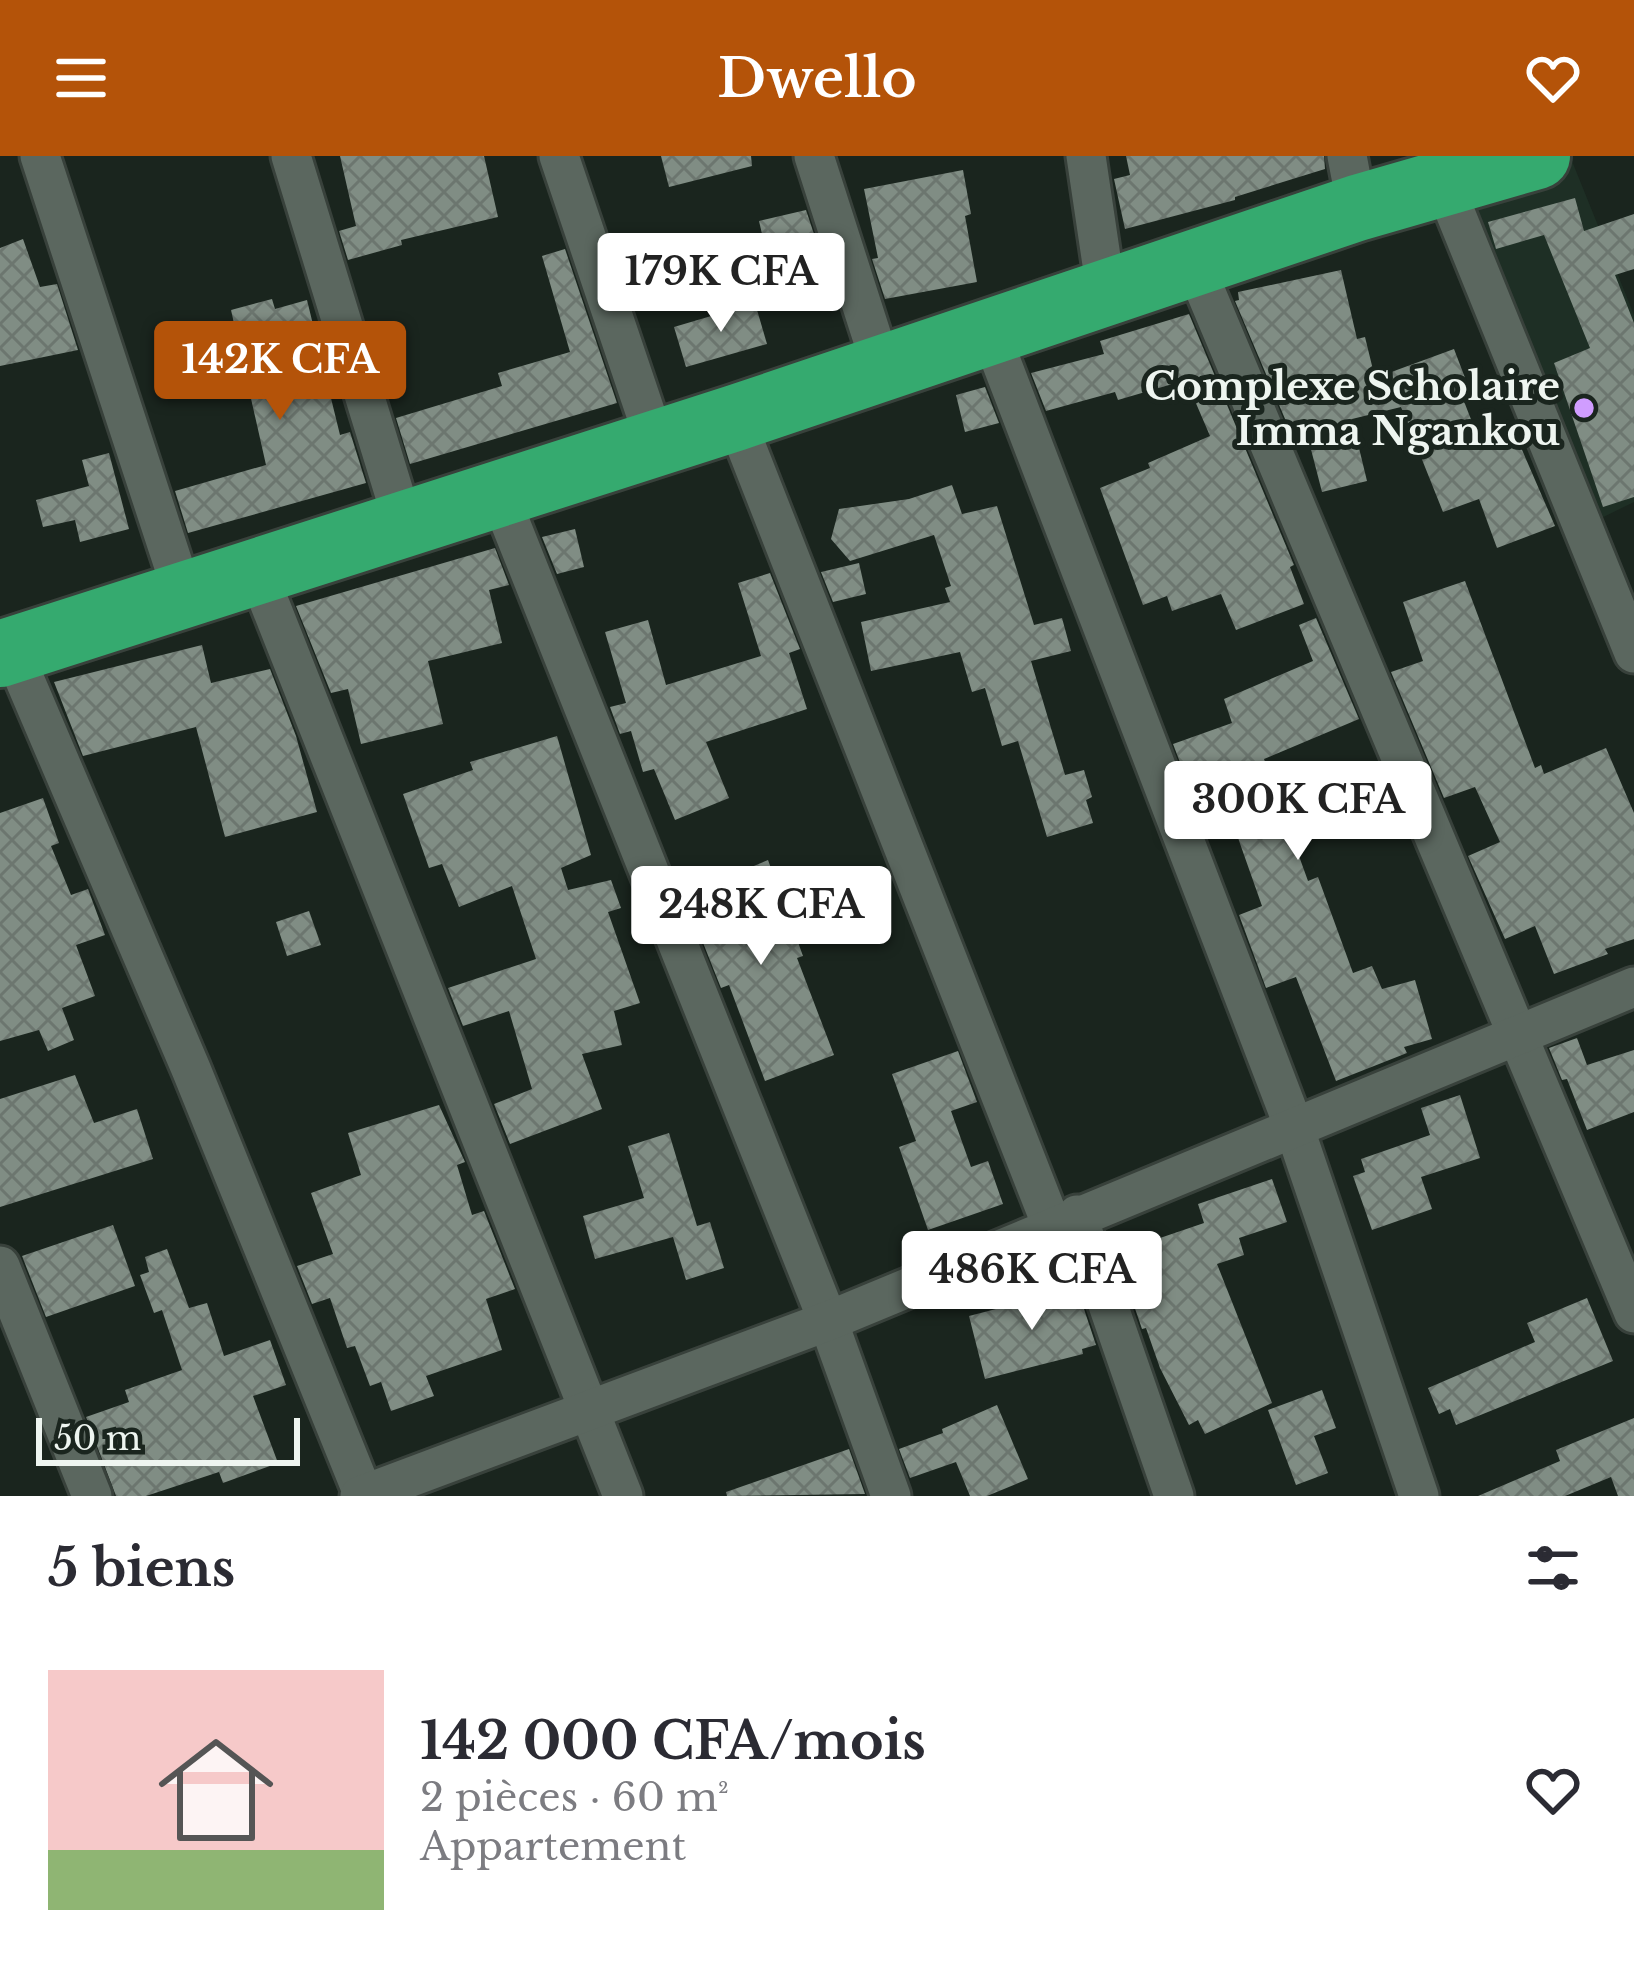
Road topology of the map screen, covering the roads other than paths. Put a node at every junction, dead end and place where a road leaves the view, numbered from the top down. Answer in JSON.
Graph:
{"nodes":[{"id":1,"x":40,"y":156,"type":"edge"},
{"id":2,"x":291,"y":156,"type":"edge"},
{"id":3,"x":559,"y":156,"type":"edge"},
{"id":4,"x":814,"y":156,"type":"edge"},
{"id":5,"x":1086,"y":156,"type":"edge"},
{"id":6,"x":1537,"y":156,"type":"edge"},
{"id":7,"x":1352,"y":182,"type":"edge"},
{"id":8,"x":1444,"y":185,"type":"junction"},
{"id":9,"x":1194,"y":264,"type":"junction"},
{"id":10,"x":1106,"y":291,"type":"junction"},
{"id":11,"x":989,"y":330,"type":"junction"},
{"id":12,"x":882,"y":368,"type":"junction"},
{"id":13,"x":735,"y":418,"type":"junction"},
{"id":14,"x":655,"y":441,"type":"junction"},
{"id":15,"x":498,"y":492,"type":"junction"},
{"id":16,"x":404,"y":526,"type":"junction"},
{"id":17,"x":257,"y":574,"type":"junction"},
{"id":18,"x":184,"y":597,"type":"junction"},
{"id":19,"x":6,"y":652,"type":"edge"},
{"id":20,"x":1634,"y":653,"type":"edge"},
{"id":21,"x":1634,"y":987,"type":"edge"},
{"id":22,"x":1517,"y":1033,"type":"junction"},
{"id":23,"x":1294,"y":1127,"type":"junction"},
{"id":24,"x":1065,"y":1221,"type":"junction"},
{"id":25,"x":0,"y":1266,"type":"edge"},
{"id":26,"x":1634,"y":1313,"type":"edge"},
{"id":27,"x":828,"y":1321,"type":"junction"},
{"id":28,"x":589,"y":1411,"type":"junction"},
{"id":29,"x":92,"y":1496,"type":"edge"},
{"id":30,"x":363,"y":1496,"type":"edge"},
{"id":31,"x":623,"y":1496,"type":"edge"},
{"id":32,"x":891,"y":1496,"type":"edge"},
{"id":33,"x":1174,"y":1496,"type":"edge"},
{"id":34,"x":1419,"y":1496,"type":"edge"}],
"edges":[{"from":1,"to":18,"type":"street"},
{"from":2,"to":16,"type":"street"},
{"from":3,"to":14,"type":"street"},
{"from":4,"to":12,"type":"street"},
{"from":5,"to":10,"type":"street"},
{"from":6,"to":8,"type":"highway"},
{"from":7,"to":8,"type":"highway"},
{"from":7,"to":9,"type":"highway"},
{"from":8,"to":20,"type":"street"},
{"from":9,"to":10,"type":"highway"},
{"from":9,"to":22,"type":"street"},
{"from":10,"to":11,"type":"highway"},
{"from":11,"to":12,"type":"highway"},
{"from":11,"to":23,"type":"street"},
{"from":12,"to":13,"type":"highway"},
{"from":13,"to":14,"type":"highway"},
{"from":13,"to":24,"type":"street"},
{"from":14,"to":15,"type":"highway"},
{"from":15,"to":16,"type":"highway"},
{"from":15,"to":27,"type":"street"},
{"from":16,"to":17,"type":"highway"},
{"from":17,"to":18,"type":"highway"},
{"from":17,"to":28,"type":"street"},
{"from":18,"to":19,"type":"highway"},
{"from":19,"to":30,"type":"street"},
{"from":21,"to":22,"type":"street"},
{"from":22,"to":23,"type":"street"},
{"from":22,"to":26,"type":"street"},
{"from":23,"to":24,"type":"street"},
{"from":23,"to":34,"type":"street"},
{"from":24,"to":27,"type":"street"},
{"from":24,"to":33,"type":"street"},
{"from":25,"to":29,"type":"street"},
{"from":27,"to":28,"type":"street"},
{"from":27,"to":32,"type":"street"},
{"from":28,"to":30,"type":"street"},
{"from":28,"to":31,"type":"street"}]}
